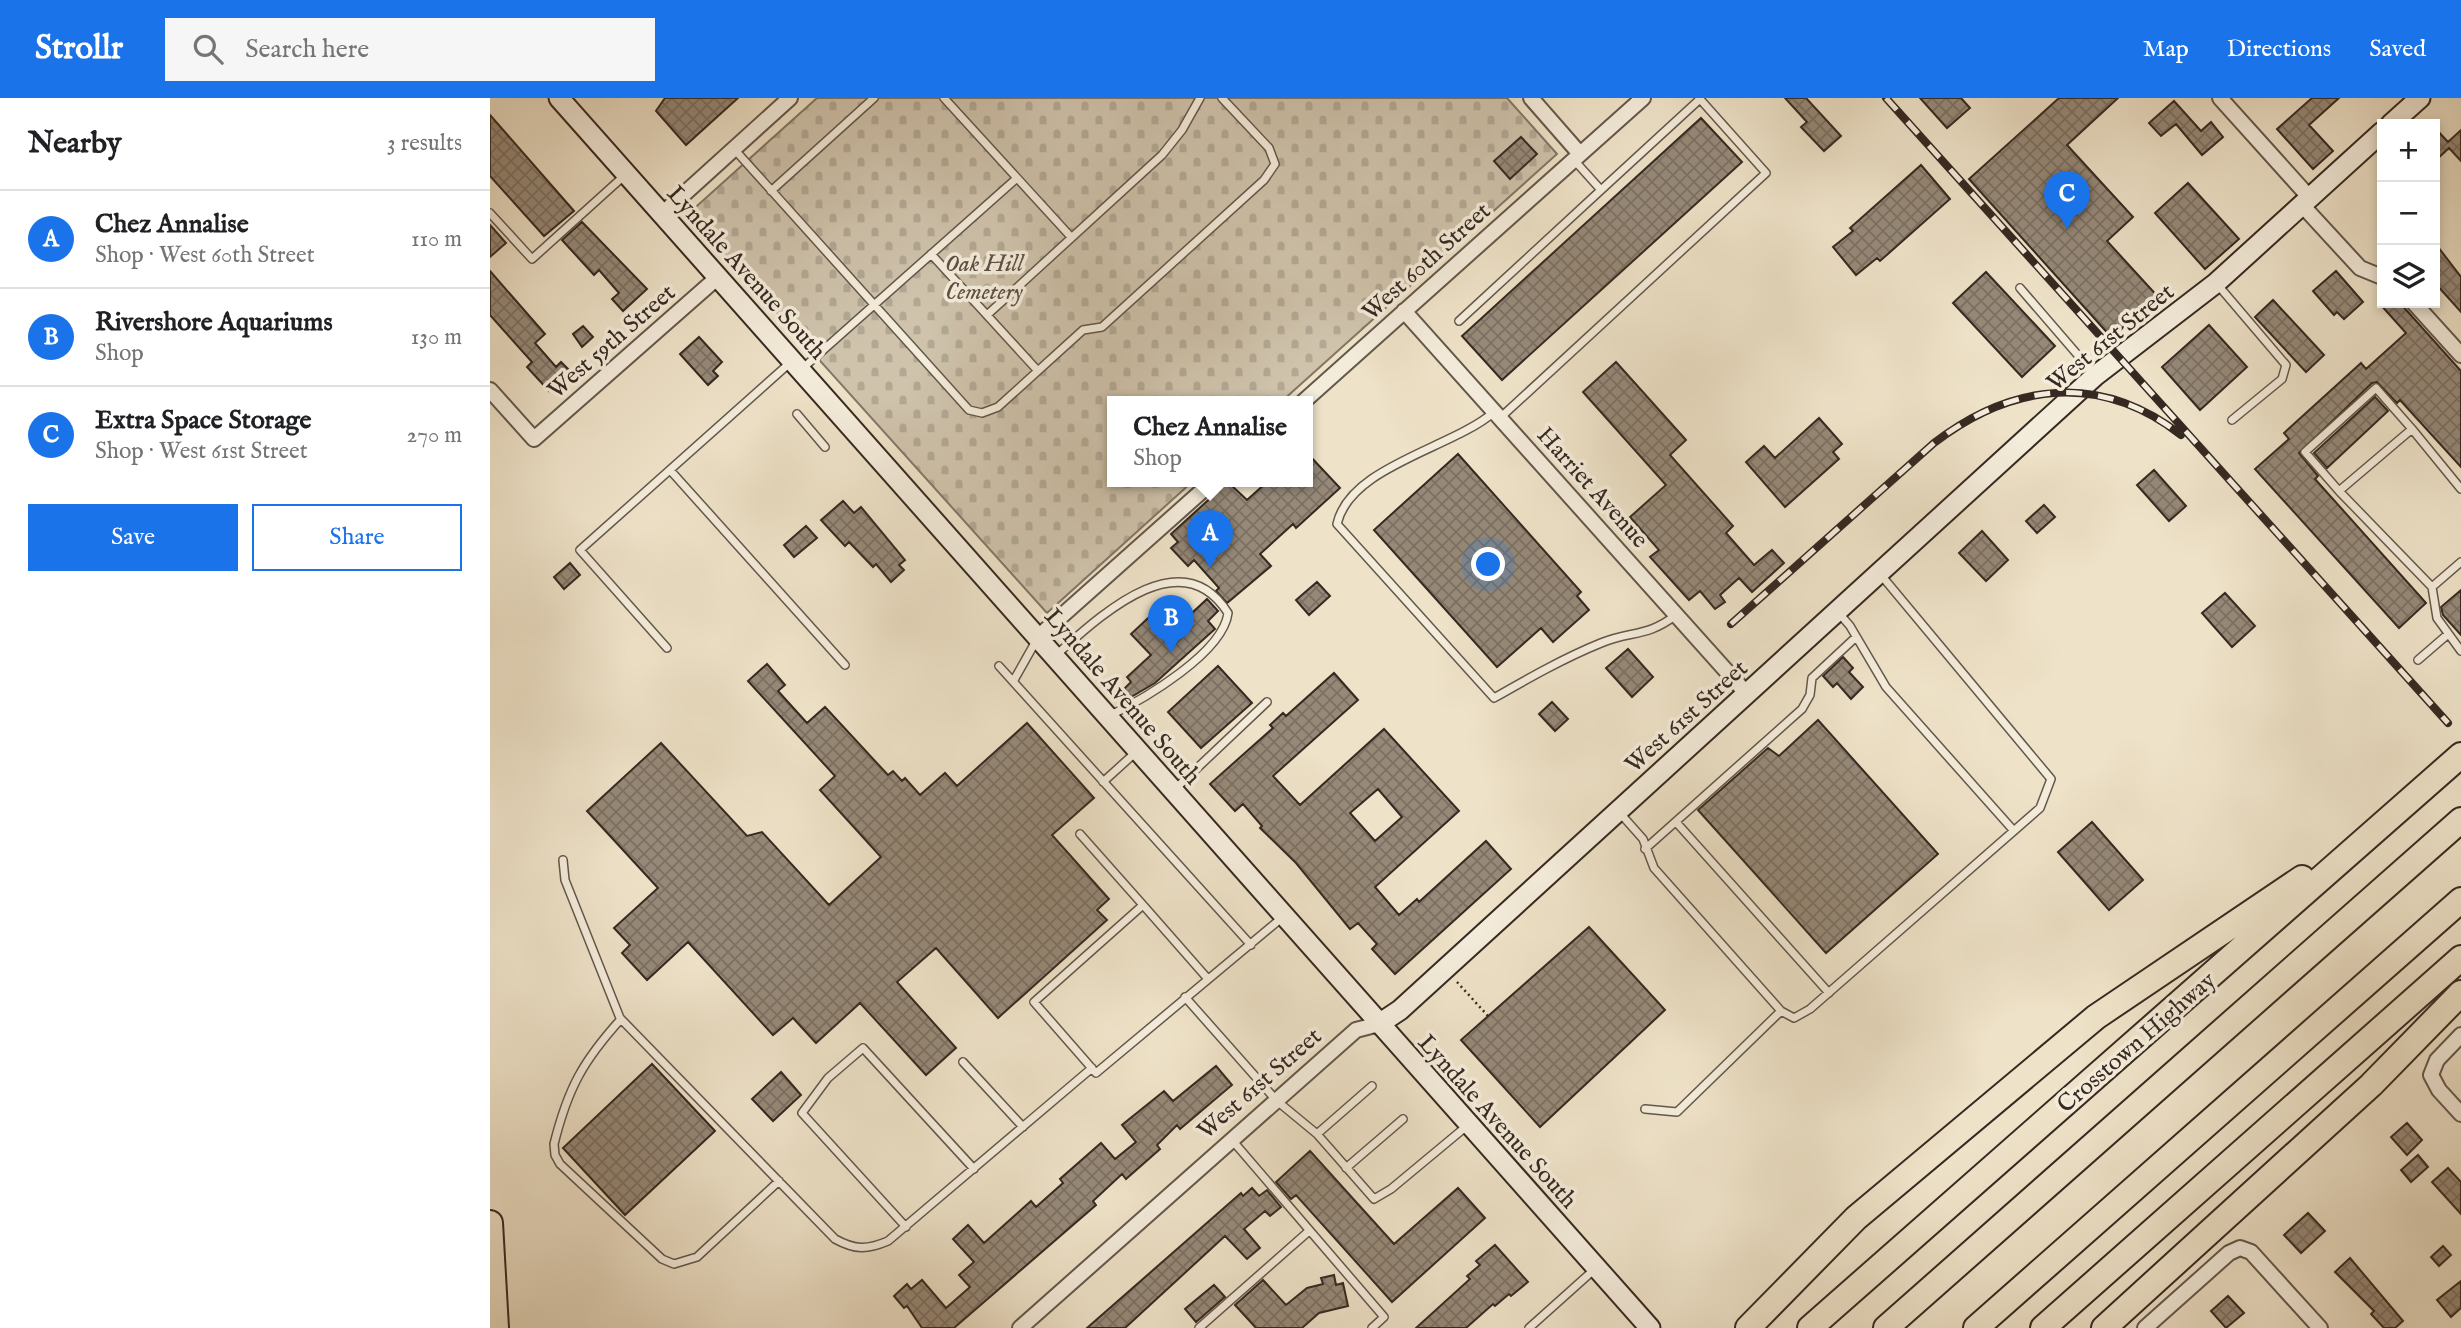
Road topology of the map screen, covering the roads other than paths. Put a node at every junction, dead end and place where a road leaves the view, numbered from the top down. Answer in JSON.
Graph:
{"nodes":[{"id":1,"x":559,"y":98,"type":"edge"},
{"id":2,"x":790,"y":98,"type":"edge"},
{"id":3,"x":874,"y":98,"type":"edge"},
{"id":4,"x":943,"y":98,"type":"edge"},
{"id":5,"x":1200,"y":98,"type":"edge"},
{"id":6,"x":1222,"y":98,"type":"edge"},
{"id":7,"x":1531,"y":98,"type":"edge"},
{"id":8,"x":1643,"y":98,"type":"edge"},
{"id":9,"x":2220,"y":98,"type":"edge"},
{"id":10,"x":2420,"y":98,"type":"edge"},
{"id":11,"x":1700,"y":99,"type":"edge"},
{"id":12,"x":2397,"y":119,"type":"edge"},
{"id":13,"x":2377,"y":137,"type":"edge"},
{"id":14,"x":734,"y":149,"type":"junction"},
{"id":15,"x":1577,"y":157,"type":"junction"},
{"id":16,"x":626,"y":174,"type":"junction"},
{"id":17,"x":1017,"y":178,"type":"junction"},
{"id":18,"x":1601,"y":190,"type":"junction"},
{"id":19,"x":771,"y":191,"type":"junction"},
{"id":20,"x":2306,"y":201,"type":"junction"},
{"id":21,"x":490,"y":213,"type":"edge"},
{"id":22,"x":662,"y":214,"type":"junction"},
{"id":23,"x":1071,"y":237,"type":"junction"},
{"id":24,"x":931,"y":254,"type":"junction"},
{"id":25,"x":2377,"y":275,"type":"edge"},
{"id":26,"x":718,"y":277,"type":"junction"},
{"id":27,"x":2217,"y":284,"type":"junction"},
{"id":28,"x":2020,"y":288,"type":"dead end"},
{"id":29,"x":873,"y":305,"type":"junction"},
{"id":30,"x":2419,"y":308,"type":"edge"},
{"id":31,"x":1404,"y":311,"type":"junction"},
{"id":32,"x":987,"y":315,"type":"junction"},
{"id":33,"x":1459,"y":321,"type":"dead end"},
{"id":34,"x":2461,"y":355,"type":"edge"},
{"id":35,"x":797,"y":365,"type":"junction"},
{"id":36,"x":1038,"y":371,"type":"junction"},
{"id":37,"x":2095,"y":376,"type":"junction"},
{"id":38,"x":490,"y":390,"type":"edge"},
{"id":39,"x":1310,"y":396,"type":"edge"},
{"id":40,"x":797,"y":414,"type":"dead end"},
{"id":41,"x":1497,"y":415,"type":"junction"},
{"id":42,"x":2232,"y":420,"type":"dead end"},
{"id":43,"x":2412,"y":429,"type":"junction"},
{"id":44,"x":825,"y":447,"type":"dead end"},
{"id":45,"x":670,"y":470,"type":"junction"},
{"id":46,"x":1206,"y":487,"type":"edge"},
{"id":47,"x":2461,"y":489,"type":"edge"},
{"id":48,"x":2339,"y":492,"type":"junction"},
{"id":49,"x":2461,"y":562,"type":"edge"},
{"id":50,"x":1879,"y":574,"type":"junction"},
{"id":51,"x":2432,"y":587,"type":"junction"},
{"id":52,"x":1837,"y":611,"type":"junction"},
{"id":53,"x":1676,"y":614,"type":"junction"},
{"id":54,"x":2447,"y":635,"type":"junction"},
{"id":55,"x":1038,"y":637,"type":"junction"},
{"id":56,"x":1856,"y":638,"type":"junction"},
{"id":57,"x":667,"y":648,"type":"dead end"},
{"id":58,"x":2461,"y":651,"type":"edge"},
{"id":59,"x":1055,"y":656,"type":"junction"},
{"id":60,"x":2418,"y":660,"type":"dead end"},
{"id":61,"x":845,"y":665,"type":"dead end"},
{"id":62,"x":999,"y":666,"type":"dead end"},
{"id":63,"x":1014,"y":680,"type":"junction"},
{"id":64,"x":1747,"y":694,"type":"junction"},
{"id":65,"x":1267,"y":702,"type":"dead end"},
{"id":66,"x":1109,"y":716,"type":"junction"},
{"id":67,"x":1138,"y":750,"type":"junction"},
{"id":68,"x":2461,"y":755,"type":"edge"},
{"id":69,"x":1103,"y":782,"type":"junction"},
{"id":70,"x":1174,"y":791,"type":"junction"},
{"id":71,"x":1618,"y":812,"type":"junction"},
{"id":72,"x":2461,"y":820,"type":"edge"},
{"id":73,"x":2386,"y":821,"type":"junction"},
{"id":74,"x":1676,"y":822,"type":"junction"},
{"id":75,"x":2014,"y":831,"type":"junction"},
{"id":76,"x":1080,"y":834,"type":"dead end"},
{"id":77,"x":1645,"y":849,"type":"junction"},
{"id":78,"x":563,"y":860,"type":"dead end"},
{"id":79,"x":2461,"y":900,"type":"edge"},
{"id":80,"x":1143,"y":905,"type":"junction"},
{"id":81,"x":1284,"y":916,"type":"junction"},
{"id":82,"x":1251,"y":945,"type":"junction"},
{"id":83,"x":2461,"y":958,"type":"edge"},
{"id":84,"x":1208,"y":979,"type":"junction"},
{"id":85,"x":1829,"y":993,"type":"junction"},
{"id":86,"x":2461,"y":993,"type":"edge"},
{"id":87,"x":1185,"y":996,"type":"junction"},
{"id":88,"x":1781,"y":1011,"type":"junction"},
{"id":89,"x":621,"y":1019,"type":"junction"},
{"id":90,"x":1379,"y":1024,"type":"junction"},
{"id":91,"x":2461,"y":1035,"type":"edge"},
{"id":92,"x":963,"y":1062,"type":"dead end"},
{"id":93,"x":1094,"y":1071,"type":"junction"},
{"id":94,"x":1372,"y":1087,"type":"dead end"},
{"id":95,"x":1277,"y":1101,"type":"junction"},
{"id":96,"x":1645,"y":1109,"type":"dead end"},
{"id":97,"x":2461,"y":1114,"type":"edge"},
{"id":98,"x":1403,"y":1119,"type":"dead end"},
{"id":99,"x":1469,"y":1125,"type":"junction"},
{"id":100,"x":1023,"y":1128,"type":"junction"},
{"id":101,"x":1317,"y":1134,"type":"junction"},
{"id":102,"x":1232,"y":1140,"type":"junction"},
{"id":103,"x":1346,"y":1168,"type":"junction"},
{"id":104,"x":974,"y":1169,"type":"junction"},
{"id":105,"x":779,"y":1181,"type":"junction"},
{"id":106,"x":490,"y":1223,"type":"edge"},
{"id":107,"x":906,"y":1227,"type":"junction"},
{"id":108,"x":1309,"y":1231,"type":"junction"},
{"id":109,"x":1596,"y":1268,"type":"junction"},
{"id":110,"x":496,"y":1328,"type":"edge"},
{"id":111,"x":1020,"y":1328,"type":"edge"},
{"id":112,"x":1199,"y":1328,"type":"edge"},
{"id":113,"x":1372,"y":1328,"type":"edge"},
{"id":114,"x":1529,"y":1328,"type":"edge"},
{"id":115,"x":1650,"y":1328,"type":"edge"},
{"id":116,"x":1748,"y":1328,"type":"edge"},
{"id":117,"x":1810,"y":1328,"type":"edge"},
{"id":118,"x":1886,"y":1328,"type":"edge"},
{"id":119,"x":1976,"y":1328,"type":"edge"},
{"id":120,"x":2043,"y":1328,"type":"edge"},
{"id":121,"x":2104,"y":1328,"type":"edge"},
{"id":122,"x":2145,"y":1328,"type":"edge"},
{"id":123,"x":2320,"y":1328,"type":"edge"}],
"edges":[{"from":1,"to":16,"type":"main road","name":"Lyndale Avenue South"},
{"from":2,"to":14,"type":"street"},
{"from":3,"to":19,"type":"lane"},
{"from":4,"to":17,"type":"lane"},
{"from":5,"to":23,"type":"lane"},
{"from":6,"to":36,"type":"lane"},
{"from":7,"to":15,"type":"street"},
{"from":8,"to":15,"type":"street","name":"West 60th Street"},
{"from":9,"to":20,"type":"street"},
{"from":10,"to":12,"type":"main road"},
{"from":11,"to":18,"type":"lane"},
{"from":11,"to":41,"type":"lane"},
{"from":13,"to":20,"type":"main road","name":"West 61st Street"},
{"from":14,"to":19,"type":"lane"},
{"from":14,"to":22,"type":"street"},
{"from":15,"to":18,"type":"lane"},
{"from":15,"to":31,"type":"street","name":"West 60th Street"},
{"from":16,"to":21,"type":"lane"},
{"from":16,"to":22,"type":"main road","name":"Lyndale Avenue South"},
{"from":17,"to":23,"type":"lane"},
{"from":17,"to":24,"type":"lane"},
{"from":18,"to":33,"type":"lane"},
{"from":19,"to":29,"type":"lane"},
{"from":20,"to":25,"type":"street"},
{"from":20,"to":27,"type":"main road","name":"West 61st Street"},
{"from":22,"to":26,"type":"main road","name":"Lyndale Avenue South"},
{"from":23,"to":32,"type":"lane"},
{"from":24,"to":29,"type":"lane"},
{"from":24,"to":32,"type":"lane"},
{"from":26,"to":35,"type":"main road","name":"Lyndale Avenue South"},
{"from":26,"to":38,"type":"street","name":"West 59th Street"},
{"from":27,"to":37,"type":"main road","name":"West 61st Street"},
{"from":27,"to":42,"type":"lane"},
{"from":28,"to":37,"type":"lane"},
{"from":29,"to":35,"type":"lane"},
{"from":29,"to":36,"type":"lane"},
{"from":30,"to":34,"type":"street"},
{"from":31,"to":39,"type":"street","name":"West 60th Street"},
{"from":31,"to":41,"type":"street","name":"Harriet Avenue"},
{"from":32,"to":36,"type":"lane"},
{"from":35,"to":45,"type":"lane"},
{"from":35,"to":55,"type":"main road","name":"Lyndale Avenue South"},
{"from":37,"to":50,"type":"main road","name":"West 61st Street"},
{"from":40,"to":44,"type":"lane"},
{"from":41,"to":53,"type":"street","name":"Harriet Avenue"},
{"from":41,"to":53,"type":"lane"},
{"from":43,"to":47,"type":"lane"},
{"from":43,"to":48,"type":"lane"},
{"from":43,"to":48,"type":"lane"},
{"from":45,"to":57,"type":"lane"},
{"from":45,"to":61,"type":"lane"},
{"from":46,"to":55,"type":"street"},
{"from":48,"to":51,"type":"lane"},
{"from":49,"to":51,"type":"lane"},
{"from":50,"to":52,"type":"main road","name":"West 61st Street"},
{"from":50,"to":75,"type":"lane"},
{"from":51,"to":54,"type":"lane"},
{"from":52,"to":56,"type":"lane"},
{"from":52,"to":64,"type":"main road","name":"West 61st Street"},
{"from":53,"to":64,"type":"street","name":"Harriet Avenue"},
{"from":54,"to":58,"type":"lane"},
{"from":54,"to":60,"type":"lane"},
{"from":55,"to":59,"type":"main road","name":"Lyndale Avenue South"},
{"from":55,"to":63,"type":"lane"},
{"from":56,"to":74,"type":"lane"},
{"from":56,"to":75,"type":"lane"},
{"from":59,"to":66,"type":"main road","name":"Lyndale Avenue South"},
{"from":59,"to":66,"type":"lane"},
{"from":62,"to":63,"type":"lane"},
{"from":63,"to":69,"type":"lane"},
{"from":64,"to":71,"type":"main road","name":"West 61st Street"},
{"from":65,"to":70,"type":"lane"},
{"from":66,"to":67,"type":"main road","name":"Lyndale Avenue South"},
{"from":67,"to":69,"type":"lane"},
{"from":67,"to":70,"type":"main road","name":"Lyndale Avenue South"},
{"from":68,"to":73,"type":"highway","name":"Crosstown Highway"},
{"from":69,"to":82,"type":"lane"},
{"from":70,"to":81,"type":"main road","name":"Lyndale Avenue South"},
{"from":71,"to":77,"type":"lane"},
{"from":71,"to":90,"type":"main road","name":"West 61st Street"},
{"from":72,"to":118,"type":"highway"},
{"from":73,"to":116,"type":"highway"},
{"from":73,"to":117,"type":"highway","name":"Crosstown Highway"},
{"from":74,"to":77,"type":"lane"},
{"from":74,"to":85,"type":"lane"},
{"from":75,"to":85,"type":"lane"},
{"from":76,"to":80,"type":"lane"},
{"from":77,"to":88,"type":"lane"},
{"from":78,"to":89,"type":"lane"},
{"from":79,"to":119,"type":"highway"},
{"from":80,"to":84,"type":"lane"},
{"from":80,"to":93,"type":"lane"},
{"from":81,"to":82,"type":"lane"},
{"from":81,"to":90,"type":"main road","name":"Lyndale Avenue South"},
{"from":82,"to":84,"type":"lane"},
{"from":83,"to":120,"type":"highway"},
{"from":84,"to":87,"type":"lane"},
{"from":85,"to":88,"type":"lane"},
{"from":86,"to":121,"type":"highway"},
{"from":87,"to":93,"type":"lane"},
{"from":87,"to":95,"type":"lane"},
{"from":88,"to":96,"type":"lane"},
{"from":89,"to":105,"type":"lane"},
{"from":89,"to":105,"type":"lane"},
{"from":90,"to":95,"type":"street","name":"West 61st Street"},
{"from":90,"to":99,"type":"main road","name":"Lyndale Avenue South"},
{"from":91,"to":97,"type":"street"},
{"from":92,"to":100,"type":"lane"},
{"from":93,"to":100,"type":"lane"},
{"from":94,"to":101,"type":"lane"},
{"from":95,"to":101,"type":"lane"},
{"from":95,"to":102,"type":"street","name":"West 61st Street"},
{"from":98,"to":103,"type":"lane"},
{"from":99,"to":103,"type":"lane"},
{"from":99,"to":109,"type":"main road","name":"Lyndale Avenue South"},
{"from":100,"to":104,"type":"lane"},
{"from":101,"to":103,"type":"lane"},
{"from":102,"to":108,"type":"lane"},
{"from":102,"to":111,"type":"street","name":"West 61st Street"},
{"from":104,"to":107,"type":"lane"},
{"from":104,"to":107,"type":"lane"},
{"from":105,"to":107,"type":"lane"},
{"from":106,"to":110,"type":"highway"},
{"from":108,"to":112,"type":"lane"},
{"from":108,"to":113,"type":"lane"},
{"from":109,"to":114,"type":"lane"},
{"from":109,"to":115,"type":"main road","name":"Lyndale Avenue South"},
{"from":122,"to":123,"type":"street"}]}
